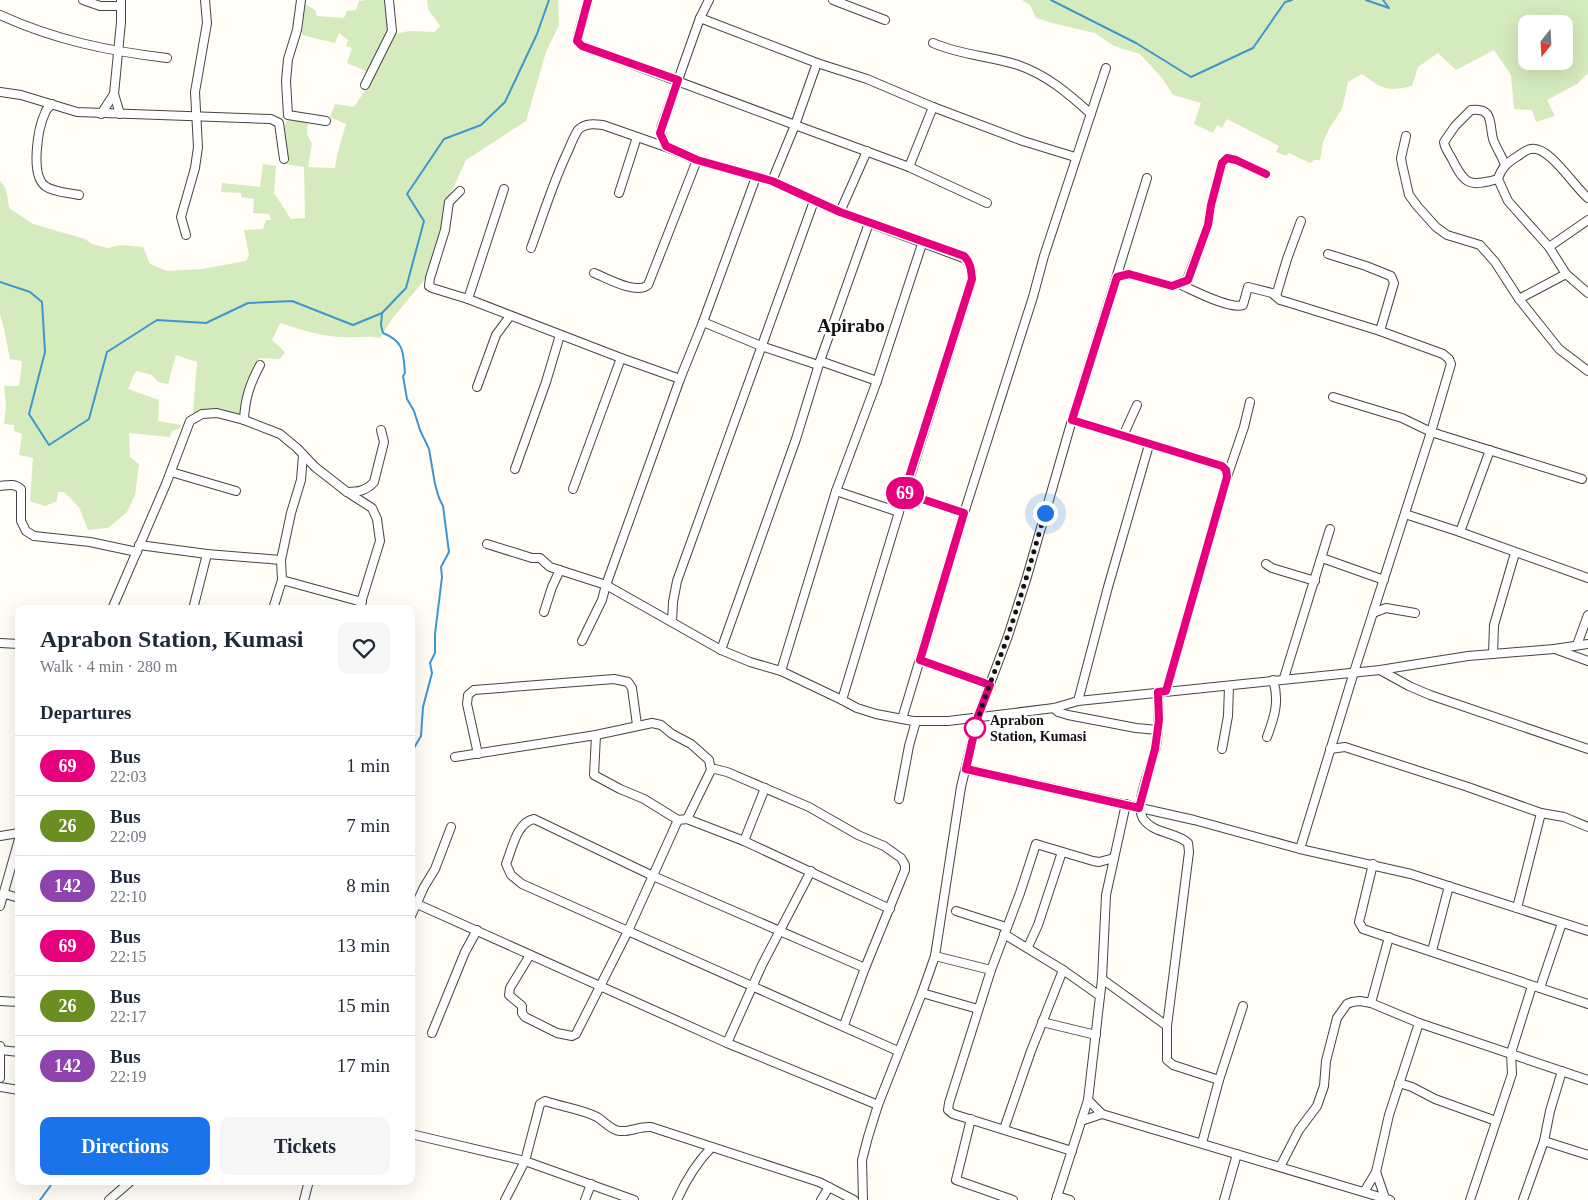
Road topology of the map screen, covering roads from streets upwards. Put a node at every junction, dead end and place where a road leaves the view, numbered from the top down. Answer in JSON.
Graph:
{"nodes":[{"id":1,"x":83,"y":0,"type":"edge"},
{"id":2,"x":205,"y":0,"type":"edge"},
{"id":3,"x":301,"y":0,"type":"edge"},
{"id":4,"x":389,"y":0,"type":"edge"},
{"id":5,"x":588,"y":0,"type":"edge"},
{"id":6,"x":708,"y":0,"type":"edge"},
{"id":7,"x":833,"y":0,"type":"edge"},
{"id":8,"x":121,"y":3,"type":"edge"},
{"id":9,"x":0,"y":15,"type":"edge"},
{"id":10,"x":700,"y":18,"type":"junction"},
{"id":11,"x":885,"y":20,"type":"dead end"},
{"id":12,"x":933,"y":43,"type":"dead end"},
{"id":13,"x":117,"y":52,"type":"junction"},
{"id":14,"x":167,"y":58,"type":"dead end"},
{"id":15,"x":817,"y":63,"type":"junction"},
{"id":16,"x":1106,"y":68,"type":"dead end"},
{"id":17,"x":678,"y":80,"type":"junction"},
{"id":18,"x":365,"y":85,"type":"dead end"},
{"id":19,"x":0,"y":92,"type":"edge"},
{"id":20,"x":114,"y":94,"type":"junction"},
{"id":21,"x":52,"y":104,"type":"junction"},
{"id":22,"x":933,"y":107,"type":"junction"},
{"id":23,"x":101,"y":114,"type":"junction"},
{"id":24,"x":120,"y":114,"type":"junction"},
{"id":25,"x":1091,"y":114,"type":"junction"},
{"id":26,"x":288,"y":115,"type":"junction"},
{"id":27,"x":195,"y":117,"type":"junction"},
{"id":28,"x":326,"y":121,"type":"dead end"},
{"id":29,"x":280,"y":123,"type":"junction"},
{"id":30,"x":794,"y":125,"type":"junction"},
{"id":31,"x":1406,"y":136,"type":"dead end"},
{"id":32,"x":637,"y":137,"type":"junction"},
{"id":33,"x":666,"y":146,"type":"junction"},
{"id":34,"x":867,"y":151,"type":"junction"},
{"id":35,"x":1076,"y":157,"type":"junction"},
{"id":36,"x":284,"y":159,"type":"dead end"},
{"id":37,"x":697,"y":160,"type":"junction"},
{"id":38,"x":1506,"y":164,"type":"junction"},
{"id":39,"x":909,"y":167,"type":"junction"},
{"id":40,"x":1266,"y":174,"type":"dead end"},
{"id":41,"x":756,"y":178,"type":"junction"},
{"id":42,"x":1147,"y":178,"type":"dead end"},
{"id":43,"x":1498,"y":178,"type":"junction"},
{"id":44,"x":772,"y":181,"type":"junction"},
{"id":45,"x":504,"y":189,"type":"dead end"},
{"id":46,"x":460,"y":191,"type":"dead end"},
{"id":47,"x":619,"y":193,"type":"dead end"},
{"id":48,"x":79,"y":195,"type":"dead end"},
{"id":49,"x":1588,"y":198,"type":"edge"},
{"id":50,"x":814,"y":201,"type":"junction"},
{"id":51,"x":987,"y":203,"type":"dead end"},
{"id":52,"x":840,"y":212,"type":"junction"},
{"id":53,"x":1588,"y":220,"type":"edge"},
{"id":54,"x":1300,"y":221,"type":"dead end"},
{"id":55,"x":869,"y":223,"type":"junction"},
{"id":56,"x":186,"y":235,"type":"dead end"},
{"id":57,"x":923,"y":241,"type":"junction"},
{"id":58,"x":1549,"y":246,"type":"junction"},
{"id":59,"x":531,"y":248,"type":"dead end"},
{"id":60,"x":1328,"y":254,"type":"dead end"},
{"id":61,"x":594,"y":273,"type":"dead end"},
{"id":62,"x":1566,"y":274,"type":"junction"},
{"id":63,"x":1117,"y":277,"type":"junction"},
{"id":64,"x":1179,"y":284,"type":"junction"},
{"id":65,"x":1588,"y":293,"type":"edge"},
{"id":66,"x":1276,"y":296,"type":"junction"},
{"id":67,"x":468,"y":299,"type":"junction"},
{"id":68,"x":1519,"y":299,"type":"junction"},
{"id":69,"x":510,"y":316,"type":"junction"},
{"id":70,"x":703,"y":322,"type":"junction"},
{"id":71,"x":1380,"y":331,"type":"junction"},
{"id":72,"x":560,"y":335,"type":"junction"},
{"id":73,"x":761,"y":346,"type":"junction"},
{"id":74,"x":621,"y":358,"type":"junction"},
{"id":75,"x":819,"y":363,"type":"junction"},
{"id":76,"x":260,"y":364,"type":"dead end"},
{"id":77,"x":1588,"y":371,"type":"edge"},
{"id":78,"x":680,"y":379,"type":"junction"},
{"id":79,"x":877,"y":381,"type":"junction"},
{"id":80,"x":476,"y":387,"type":"dead end"},
{"id":81,"x":1332,"y":397,"type":"dead end"},
{"id":82,"x":1250,"y":402,"type":"dead end"},
{"id":83,"x":1137,"y":405,"type":"dead end"},
{"id":84,"x":244,"y":420,"type":"junction"},
{"id":85,"x":1072,"y":420,"type":"junction"},
{"id":86,"x":381,"y":430,"type":"dead end"},
{"id":87,"x":1431,"y":432,"type":"junction"},
{"id":88,"x":1124,"y":436,"type":"junction"},
{"id":89,"x":1149,"y":445,"type":"junction"},
{"id":90,"x":1490,"y":450,"type":"junction"},
{"id":91,"x":304,"y":455,"type":"junction"},
{"id":92,"x":315,"y":467,"type":"junction"},
{"id":93,"x":514,"y":469,"type":"dead end"},
{"id":94,"x":171,"y":472,"type":"junction"},
{"id":95,"x":1227,"y":477,"type":"junction"},
{"id":96,"x":1582,"y":479,"type":"dead end"},
{"id":97,"x":301,"y":480,"type":"junction"},
{"id":98,"x":0,"y":486,"type":"edge"},
{"id":99,"x":573,"y":489,"type":"dead end"},
{"id":100,"x":236,"y":491,"type":"dead end"},
{"id":101,"x":836,"y":491,"type":"junction"},
{"id":102,"x":347,"y":492,"type":"junction"},
{"id":103,"x":904,"y":493,"type":"junction"},
{"id":104,"x":898,"y":512,"type":"junction"},
{"id":105,"x":964,"y":513,"type":"junction"},
{"id":106,"x":1405,"y":514,"type":"junction"},
{"id":107,"x":1330,"y":529,"type":"dead end"},
{"id":108,"x":1460,"y":532,"type":"junction"},
{"id":109,"x":488,"y":544,"type":"dead end"},
{"id":110,"x":138,"y":548,"type":"junction"},
{"id":111,"x":1514,"y":553,"type":"junction"},
{"id":112,"x":207,"y":554,"type":"junction"},
{"id":113,"x":1322,"y":558,"type":"junction"},
{"id":114,"x":281,"y":560,"type":"junction"},
{"id":115,"x":1266,"y":564,"type":"dead end"},
{"id":116,"x":560,"y":570,"type":"junction"},
{"id":117,"x":1588,"y":578,"type":"edge"},
{"id":118,"x":282,"y":580,"type":"junction"},
{"id":119,"x":1384,"y":580,"type":"junction"},
{"id":120,"x":1315,"y":581,"type":"junction"},
{"id":121,"x":606,"y":585,"type":"junction"},
{"id":122,"x":114,"y":605,"type":"edge"},
{"id":123,"x":195,"y":605,"type":"edge"},
{"id":124,"x":274,"y":605,"type":"edge"},
{"id":125,"x":361,"y":605,"type":"edge"},
{"id":126,"x":544,"y":612,"type":"dead end"},
{"id":127,"x":1373,"y":613,"type":"junction"},
{"id":128,"x":1414,"y":613,"type":"dead end"},
{"id":129,"x":1588,"y":614,"type":"edge"},
{"id":130,"x":672,"y":622,"type":"junction"},
{"id":131,"x":582,"y":641,"type":"dead end"},
{"id":132,"x":0,"y":643,"type":"edge"},
{"id":133,"x":15,"y":644,"type":"edge"},
{"id":134,"x":1588,"y":644,"type":"edge"},
{"id":135,"x":1578,"y":645,"type":"junction"},
{"id":136,"x":1554,"y":648,"type":"junction"},
{"id":137,"x":721,"y":650,"type":"junction"},
{"id":138,"x":1493,"y":654,"type":"junction"},
{"id":139,"x":920,"y":660,"type":"junction"},
{"id":140,"x":1588,"y":661,"type":"edge"},
{"id":141,"x":1380,"y":670,"type":"junction"},
{"id":142,"x":780,"y":671,"type":"junction"},
{"id":143,"x":1354,"y":672,"type":"junction"},
{"id":144,"x":1284,"y":678,"type":"junction"},
{"id":145,"x":1273,"y":680,"type":"junction"},
{"id":146,"x":990,"y":685,"type":"junction"},
{"id":147,"x":1229,"y":686,"type":"junction"},
{"id":148,"x":1162,"y":691,"type":"junction"},
{"id":149,"x":842,"y":700,"type":"junction"},
{"id":150,"x":1078,"y":701,"type":"junction"},
{"id":151,"x":1054,"y":708,"type":"junction"},
{"id":152,"x":978,"y":716,"type":"junction"},
{"id":153,"x":902,"y":719,"type":"junction"},
{"id":154,"x":916,"y":721,"type":"junction"},
{"id":155,"x":637,"y":725,"type":"junction"},
{"id":156,"x":1158,"y":730,"type":"junction"},
{"id":157,"x":596,"y":735,"type":"junction"},
{"id":158,"x":1334,"y":736,"type":"junction"},
{"id":159,"x":1267,"y":737,"type":"dead end"},
{"id":160,"x":1346,"y":747,"type":"junction"},
{"id":161,"x":1588,"y":748,"type":"edge"},
{"id":162,"x":1222,"y":749,"type":"dead end"},
{"id":163,"x":1330,"y":750,"type":"junction"},
{"id":164,"x":478,"y":754,"type":"junction"},
{"id":165,"x":455,"y":758,"type":"dead end"},
{"id":166,"x":966,"y":769,"type":"junction"},
{"id":167,"x":710,"y":770,"type":"junction"},
{"id":168,"x":765,"y":788,"type":"junction"},
{"id":169,"x":899,"y":799,"type":"dead end"},
{"id":170,"x":1126,"y":804,"type":"junction"},
{"id":171,"x":1139,"y":808,"type":"junction"},
{"id":172,"x":1540,"y":813,"type":"junction"},
{"id":173,"x":687,"y":819,"type":"junction"},
{"id":174,"x":678,"y":820,"type":"junction"},
{"id":175,"x":451,"y":827,"type":"dead end"},
{"id":176,"x":1588,"y":827,"type":"edge"},
{"id":177,"x":15,"y":834,"type":"edge"},
{"id":178,"x":0,"y":836,"type":"edge"},
{"id":179,"x":744,"y":841,"type":"junction"},
{"id":180,"x":1300,"y":849,"type":"junction"},
{"id":181,"x":1062,"y":852,"type":"junction"},
{"id":182,"x":15,"y":854,"type":"edge"},
{"id":183,"x":1114,"y":858,"type":"junction"},
{"id":184,"x":1373,"y":864,"type":"junction"},
{"id":185,"x":811,"y":871,"type":"junction"},
{"id":186,"x":654,"y":876,"type":"junction"},
{"id":187,"x":1449,"y":886,"type":"junction"},
{"id":188,"x":4,"y":894,"type":"junction"},
{"id":189,"x":15,"y":897,"type":"edge"},
{"id":190,"x":417,"y":904,"type":"junction"},
{"id":191,"x":0,"y":906,"type":"edge"},
{"id":192,"x":415,"y":908,"type":"edge"},
{"id":193,"x":1516,"y":908,"type":"junction"},
{"id":194,"x":890,"y":909,"type":"junction"},
{"id":195,"x":956,"y":911,"type":"dead end"},
{"id":196,"x":1562,"y":922,"type":"junction"},
{"id":197,"x":780,"y":929,"type":"junction"},
{"id":198,"x":477,"y":930,"type":"junction"},
{"id":199,"x":628,"y":931,"type":"junction"},
{"id":200,"x":1005,"y":931,"type":"junction"},
{"id":201,"x":1588,"y":931,"type":"edge"},
{"id":202,"x":1389,"y":937,"type":"junction"},
{"id":203,"x":1028,"y":947,"type":"junction"},
{"id":204,"x":1432,"y":951,"type":"junction"},
{"id":205,"x":530,"y":954,"type":"junction"},
{"id":206,"x":934,"y":956,"type":"junction"},
{"id":207,"x":865,"y":968,"type":"junction"},
{"id":208,"x":991,"y":970,"type":"junction"},
{"id":209,"x":1063,"y":970,"type":"junction"},
{"id":210,"x":1102,"y":979,"type":"junction"},
{"id":211,"x":753,"y":985,"type":"junction"},
{"id":212,"x":600,"y":987,"type":"junction"},
{"id":213,"x":1536,"y":987,"type":"junction"},
{"id":214,"x":922,"y":993,"type":"junction"},
{"id":215,"x":1100,"y":996,"type":"junction"},
{"id":216,"x":0,"y":1002,"type":"edge"},
{"id":217,"x":15,"y":1002,"type":"edge"},
{"id":218,"x":1371,"y":1003,"type":"junction"},
{"id":219,"x":1588,"y":1004,"type":"edge"},
{"id":220,"x":1243,"y":1006,"type":"dead end"},
{"id":221,"x":978,"y":1009,"type":"junction"},
{"id":222,"x":1042,"y":1022,"type":"junction"},
{"id":223,"x":1418,"y":1023,"type":"junction"},
{"id":224,"x":844,"y":1025,"type":"junction"},
{"id":225,"x":1167,"y":1026,"type":"junction"},
{"id":226,"x":432,"y":1032,"type":"dead end"},
{"id":227,"x":1096,"y":1035,"type":"junction"},
{"id":228,"x":727,"y":1043,"type":"junction"},
{"id":229,"x":0,"y":1048,"type":"edge"},
{"id":230,"x":15,"y":1051,"type":"edge"},
{"id":231,"x":898,"y":1051,"type":"junction"},
{"id":232,"x":1511,"y":1053,"type":"junction"},
{"id":233,"x":1562,"y":1071,"type":"junction"},
{"id":234,"x":0,"y":1078,"type":"edge"},
{"id":235,"x":1219,"y":1080,"type":"junction"},
{"id":236,"x":1588,"y":1080,"type":"edge"},
{"id":237,"x":1399,"y":1083,"type":"junction"},
{"id":238,"x":0,"y":1087,"type":"edge"},
{"id":239,"x":15,"y":1089,"type":"edge"},
{"id":240,"x":1088,"y":1100,"type":"junction"},
{"id":241,"x":878,"y":1105,"type":"junction"},
{"id":242,"x":1102,"y":1114,"type":"junction"},
{"id":243,"x":971,"y":1120,"type":"junction"},
{"id":244,"x":1496,"y":1120,"type":"junction"},
{"id":245,"x":1082,"y":1121,"type":"junction"},
{"id":246,"x":1004,"y":1129,"type":"junction"},
{"id":247,"x":415,"y":1135,"type":"edge"},
{"id":248,"x":1544,"y":1141,"type":"junction"},
{"id":249,"x":698,"y":1143,"type":"junction"},
{"id":250,"x":1202,"y":1143,"type":"junction"},
{"id":251,"x":712,"y":1147,"type":"junction"},
{"id":252,"x":1072,"y":1151,"type":"junction"},
{"id":253,"x":1237,"y":1154,"type":"junction"},
{"id":254,"x":704,"y":1155,"type":"junction"},
{"id":255,"x":1588,"y":1155,"type":"edge"},
{"id":256,"x":525,"y":1162,"type":"junction"},
{"id":257,"x":1280,"y":1167,"type":"junction"},
{"id":258,"x":1376,"y":1172,"type":"junction"},
{"id":259,"x":591,"y":1184,"type":"junction"},
{"id":260,"x":126,"y":1185,"type":"edge"},
{"id":261,"x":308,"y":1185,"type":"edge"},
{"id":262,"x":828,"y":1187,"type":"junction"},
{"id":263,"x":1364,"y":1192,"type":"junction"},
{"id":264,"x":1057,"y":1198,"type":"edge"},
{"id":265,"x":1388,"y":1199,"type":"edge"},
{"id":266,"x":109,"y":1200,"type":"edge"},
{"id":267,"x":304,"y":1200,"type":"edge"},
{"id":268,"x":505,"y":1200,"type":"edge"},
{"id":269,"x":585,"y":1200,"type":"edge"},
{"id":270,"x":634,"y":1200,"type":"edge"},
{"id":271,"x":677,"y":1200,"type":"edge"},
{"id":272,"x":821,"y":1200,"type":"edge"},
{"id":273,"x":854,"y":1200,"type":"edge"},
{"id":274,"x":863,"y":1200,"type":"edge"},
{"id":275,"x":1013,"y":1200,"type":"edge"},
{"id":276,"x":1070,"y":1200,"type":"edge"},
{"id":277,"x":1224,"y":1200,"type":"edge"},
{"id":278,"x":1470,"y":1200,"type":"edge"},
{"id":279,"x":1523,"y":1200,"type":"edge"}],
"edges":[{"from":1,"to":8,"type":"street"},
{"from":2,"to":27,"type":"street"},
{"from":3,"to":26,"type":"street"},
{"from":4,"to":18,"type":"street"},
{"from":5,"to":17,"type":"street"},
{"from":6,"to":10,"type":"street"},
{"from":7,"to":11,"type":"street"},
{"from":8,"to":13,"type":"street"},
{"from":9,"to":13,"type":"street"},
{"from":10,"to":15,"type":"street"},
{"from":10,"to":17,"type":"street"},
{"from":12,"to":25,"type":"street"},
{"from":13,"to":14,"type":"street"},
{"from":13,"to":20,"type":"street"},
{"from":15,"to":22,"type":"street"},
{"from":15,"to":30,"type":"street"},
{"from":16,"to":25,"type":"street"},
{"from":17,"to":30,"type":"street"},
{"from":17,"to":33,"type":"street"},
{"from":19,"to":21,"type":"street"},
{"from":20,"to":23,"type":"street"},
{"from":20,"to":24,"type":"street"},
{"from":21,"to":23,"type":"street"},
{"from":21,"to":48,"type":"street"},
{"from":22,"to":35,"type":"street"},
{"from":22,"to":39,"type":"street"},
{"from":23,"to":24,"type":"street"},
{"from":24,"to":27,"type":"street"},
{"from":25,"to":35,"type":"street"},
{"from":26,"to":28,"type":"street"},
{"from":26,"to":29,"type":"street"},
{"from":27,"to":29,"type":"street"},
{"from":27,"to":56,"type":"street"},
{"from":29,"to":36,"type":"street"},
{"from":30,"to":34,"type":"street"},
{"from":30,"to":44,"type":"street"},
{"from":31,"to":68,"type":"street"},
{"from":32,"to":33,"type":"street"},
{"from":32,"to":47,"type":"street"},
{"from":32,"to":59,"type":"street"},
{"from":33,"to":37,"type":"street"},
{"from":34,"to":39,"type":"street"},
{"from":34,"to":52,"type":"street"},
{"from":35,"to":105,"type":"street"},
{"from":37,"to":41,"type":"street"},
{"from":37,"to":61,"type":"street"},
{"from":38,"to":43,"type":"street"},
{"from":38,"to":43,"type":"street"},
{"from":38,"to":49,"type":"street"},
{"from":39,"to":51,"type":"street"},
{"from":40,"to":64,"type":"street"},
{"from":41,"to":44,"type":"street"},
{"from":41,"to":70,"type":"street"},
{"from":42,"to":63,"type":"street"},
{"from":43,"to":58,"type":"street"},
{"from":44,"to":50,"type":"street"},
{"from":45,"to":67,"type":"street"},
{"from":46,"to":67,"type":"street"},
{"from":50,"to":52,"type":"street"},
{"from":50,"to":73,"type":"street"},
{"from":52,"to":55,"type":"street"},
{"from":53,"to":58,"type":"street"},
{"from":54,"to":66,"type":"street"},
{"from":55,"to":57,"type":"street"},
{"from":55,"to":75,"type":"street"},
{"from":57,"to":79,"type":"street"},
{"from":57,"to":103,"type":"street"},
{"from":58,"to":62,"type":"street"},
{"from":60,"to":71,"type":"street"},
{"from":62,"to":65,"type":"street"},
{"from":62,"to":68,"type":"street"},
{"from":63,"to":64,"type":"street"},
{"from":63,"to":85,"type":"street"},
{"from":64,"to":66,"type":"street"},
{"from":66,"to":71,"type":"street"},
{"from":67,"to":69,"type":"street"},
{"from":68,"to":77,"type":"street"},
{"from":69,"to":72,"type":"street"},
{"from":69,"to":80,"type":"street"},
{"from":70,"to":73,"type":"street"},
{"from":70,"to":78,"type":"street"},
{"from":71,"to":87,"type":"street"},
{"from":72,"to":74,"type":"street"},
{"from":72,"to":93,"type":"street"},
{"from":73,"to":75,"type":"street"},
{"from":73,"to":130,"type":"street"},
{"from":74,"to":78,"type":"street"},
{"from":74,"to":99,"type":"street"},
{"from":75,"to":79,"type":"street"},
{"from":75,"to":137,"type":"street"},
{"from":76,"to":84,"type":"street"},
{"from":78,"to":121,"type":"street"},
{"from":79,"to":101,"type":"street"},
{"from":81,"to":87,"type":"street"},
{"from":82,"to":95,"type":"street"},
{"from":83,"to":88,"type":"street"},
{"from":84,"to":91,"type":"street"},
{"from":84,"to":94,"type":"street"},
{"from":85,"to":88,"type":"street"},
{"from":85,"to":146,"type":"street"},
{"from":86,"to":102,"type":"street"},
{"from":87,"to":90,"type":"street"},
{"from":87,"to":106,"type":"street"},
{"from":88,"to":89,"type":"street"},
{"from":89,"to":95,"type":"street"},
{"from":89,"to":150,"type":"street"},
{"from":90,"to":96,"type":"street"},
{"from":90,"to":108,"type":"street"},
{"from":91,"to":92,"type":"street"},
{"from":91,"to":97,"type":"street"},
{"from":92,"to":97,"type":"street"},
{"from":92,"to":102,"type":"street"},
{"from":94,"to":100,"type":"street"},
{"from":94,"to":110,"type":"street"},
{"from":95,"to":148,"type":"street"},
{"from":97,"to":114,"type":"street"},
{"from":98,"to":110,"type":"street"},
{"from":101,"to":104,"type":"street"},
{"from":101,"to":142,"type":"street"},
{"from":102,"to":125,"type":"street"},
{"from":103,"to":104,"type":"street"},
{"from":103,"to":105,"type":"street"},
{"from":104,"to":149,"type":"street"},
{"from":105,"to":139,"type":"street"},
{"from":106,"to":108,"type":"street"},
{"from":106,"to":119,"type":"street"},
{"from":107,"to":113,"type":"street"},
{"from":108,"to":111,"type":"street"},
{"from":109,"to":116,"type":"street"},
{"from":110,"to":112,"type":"street"},
{"from":110,"to":122,"type":"street"},
{"from":111,"to":117,"type":"street"},
{"from":111,"to":138,"type":"street"},
{"from":112,"to":114,"type":"street"},
{"from":112,"to":123,"type":"street"},
{"from":113,"to":119,"type":"street"},
{"from":113,"to":120,"type":"street"},
{"from":114,"to":118,"type":"street"},
{"from":115,"to":120,"type":"street"},
{"from":116,"to":121,"type":"street"},
{"from":116,"to":126,"type":"street"},
{"from":118,"to":124,"type":"street"},
{"from":118,"to":125,"type":"street"},
{"from":119,"to":127,"type":"street"},
{"from":120,"to":144,"type":"street"},
{"from":121,"to":130,"type":"street"},
{"from":121,"to":131,"type":"street"},
{"from":127,"to":128,"type":"street"},
{"from":127,"to":143,"type":"street"},
{"from":129,"to":135,"type":"street"},
{"from":130,"to":137,"type":"street"},
{"from":132,"to":133,"type":"street"},
{"from":134,"to":135,"type":"street"},
{"from":135,"to":136,"type":"street"},
{"from":136,"to":138,"type":"street"},
{"from":136,"to":140,"type":"street"},
{"from":137,"to":142,"type":"street"},
{"from":138,"to":141,"type":"street"},
{"from":139,"to":146,"type":"street"},
{"from":139,"to":153,"type":"street"},
{"from":141,"to":143,"type":"street"},
{"from":141,"to":161,"type":"street"},
{"from":142,"to":149,"type":"street"},
{"from":143,"to":144,"type":"street"},
{"from":143,"to":158,"type":"street"},
{"from":144,"to":145,"type":"street"},
{"from":145,"to":147,"type":"street"},
{"from":145,"to":159,"type":"street"},
{"from":146,"to":152,"type":"street"},
{"from":147,"to":148,"type":"street"},
{"from":147,"to":162,"type":"street"},
{"from":148,"to":150,"type":"street"},
{"from":148,"to":156,"type":"street"},
{"from":149,"to":153,"type":"street"},
{"from":150,"to":151,"type":"street"},
{"from":151,"to":152,"type":"street"},
{"from":151,"to":156,"type":"street"},
{"from":152,"to":154,"type":"street"},
{"from":152,"to":166,"type":"street"},
{"from":153,"to":154,"type":"street"},
{"from":154,"to":169,"type":"street"},
{"from":155,"to":157,"type":"street"},
{"from":155,"to":164,"type":"street"},
{"from":155,"to":167,"type":"street"},
{"from":156,"to":171,"type":"street"},
{"from":157,"to":164,"type":"street"},
{"from":157,"to":174,"type":"street"},
{"from":158,"to":160,"type":"street"},
{"from":158,"to":163,"type":"street"},
{"from":160,"to":163,"type":"street"},
{"from":160,"to":172,"type":"street"},
{"from":163,"to":180,"type":"street"},
{"from":164,"to":165,"type":"street"},
{"from":166,"to":170,"type":"street"},
{"from":166,"to":206,"type":"street"},
{"from":167,"to":168,"type":"street"},
{"from":167,"to":173,"type":"street"},
{"from":168,"to":179,"type":"street"},
{"from":168,"to":194,"type":"street"},
{"from":170,"to":171,"type":"street"},
{"from":170,"to":183,"type":"street"},
{"from":171,"to":180,"type":"street"},
{"from":171,"to":225,"type":"street"},
{"from":172,"to":176,"type":"street"},
{"from":172,"to":193,"type":"street"},
{"from":173,"to":174,"type":"street"},
{"from":173,"to":179,"type":"street"},
{"from":174,"to":186,"type":"street"},
{"from":175,"to":190,"type":"street"},
{"from":177,"to":178,"type":"street"},
{"from":179,"to":185,"type":"street"},
{"from":180,"to":184,"type":"street"},
{"from":181,"to":183,"type":"street"},
{"from":181,"to":200,"type":"street"},
{"from":181,"to":203,"type":"street"},
{"from":182,"to":188,"type":"street"},
{"from":183,"to":210,"type":"street"},
{"from":184,"to":187,"type":"street"},
{"from":184,"to":202,"type":"street"},
{"from":185,"to":194,"type":"street"},
{"from":185,"to":197,"type":"street"},
{"from":186,"to":197,"type":"street"},
{"from":186,"to":199,"type":"street"},
{"from":186,"to":199,"type":"street"},
{"from":187,"to":193,"type":"street"},
{"from":187,"to":204,"type":"street"},
{"from":188,"to":189,"type":"street"},
{"from":188,"to":191,"type":"street"},
{"from":190,"to":192,"type":"street"},
{"from":190,"to":198,"type":"street"},
{"from":193,"to":196,"type":"street"},
{"from":194,"to":207,"type":"street"},
{"from":195,"to":200,"type":"street"},
{"from":196,"to":201,"type":"street"},
{"from":196,"to":213,"type":"street"},
{"from":197,"to":207,"type":"street"},
{"from":197,"to":211,"type":"street"},
{"from":198,"to":205,"type":"street"},
{"from":198,"to":226,"type":"street"},
{"from":199,"to":211,"type":"street"},
{"from":199,"to":212,"type":"street"},
{"from":200,"to":203,"type":"street"},
{"from":200,"to":208,"type":"street"},
{"from":202,"to":204,"type":"street"},
{"from":202,"to":218,"type":"street"},
{"from":203,"to":209,"type":"street"},
{"from":204,"to":213,"type":"street"},
{"from":205,"to":212,"type":"street"},
{"from":205,"to":212,"type":"street"},
{"from":206,"to":208,"type":"street"},
{"from":206,"to":214,"type":"street"},
{"from":207,"to":224,"type":"street"},
{"from":208,"to":221,"type":"street"},
{"from":209,"to":215,"type":"street"},
{"from":209,"to":222,"type":"street"},
{"from":210,"to":215,"type":"street"},
{"from":210,"to":225,"type":"street"},
{"from":211,"to":224,"type":"street"},
{"from":211,"to":228,"type":"street"},
{"from":212,"to":228,"type":"street"},
{"from":213,"to":219,"type":"street"},
{"from":213,"to":232,"type":"street"},
{"from":214,"to":221,"type":"street"},
{"from":214,"to":231,"type":"street"},
{"from":215,"to":227,"type":"street"},
{"from":216,"to":217,"type":"street"},
{"from":218,"to":223,"type":"street"},
{"from":218,"to":257,"type":"street"},
{"from":220,"to":235,"type":"street"},
{"from":221,"to":243,"type":"street"},
{"from":222,"to":227,"type":"street"},
{"from":222,"to":246,"type":"street"},
{"from":223,"to":232,"type":"street"},
{"from":223,"to":237,"type":"street"},
{"from":224,"to":231,"type":"street"},
{"from":225,"to":235,"type":"street"},
{"from":227,"to":240,"type":"street"},
{"from":228,"to":241,"type":"street"},
{"from":229,"to":230,"type":"street"},
{"from":229,"to":234,"type":"street"},
{"from":231,"to":241,"type":"street"},
{"from":232,"to":233,"type":"street"},
{"from":232,"to":244,"type":"street"},
{"from":233,"to":236,"type":"street"},
{"from":233,"to":248,"type":"street"},
{"from":235,"to":250,"type":"street"},
{"from":237,"to":244,"type":"street"},
{"from":237,"to":258,"type":"street"},
{"from":238,"to":239,"type":"street"},
{"from":240,"to":242,"type":"street"},
{"from":240,"to":245,"type":"street"},
{"from":241,"to":274,"type":"street"},
{"from":242,"to":245,"type":"street"},
{"from":242,"to":250,"type":"street"},
{"from":243,"to":246,"type":"street"},
{"from":243,"to":275,"type":"street"},
{"from":244,"to":278,"type":"street"},
{"from":245,"to":252,"type":"street"},
{"from":246,"to":252,"type":"street"},
{"from":247,"to":256,"type":"street"},
{"from":248,"to":255,"type":"street"},
{"from":248,"to":279,"type":"street"},
{"from":249,"to":251,"type":"street"},
{"from":249,"to":254,"type":"street"},
{"from":249,"to":256,"type":"street"},
{"from":250,"to":253,"type":"street"},
{"from":251,"to":254,"type":"street"},
{"from":251,"to":262,"type":"street"},
{"from":252,"to":264,"type":"street"},
{"from":253,"to":257,"type":"street"},
{"from":253,"to":277,"type":"street"},
{"from":254,"to":271,"type":"street"},
{"from":256,"to":259,"type":"street"},
{"from":256,"to":268,"type":"street"},
{"from":257,"to":263,"type":"street"},
{"from":258,"to":263,"type":"street"},
{"from":258,"to":265,"type":"street"},
{"from":259,"to":269,"type":"street"},
{"from":259,"to":270,"type":"street"},
{"from":260,"to":266,"type":"street"},
{"from":261,"to":267,"type":"street"},
{"from":262,"to":272,"type":"street"},
{"from":262,"to":273,"type":"street"},
{"from":263,"to":265,"type":"street"},
{"from":264,"to":276,"type":"street"}]}
